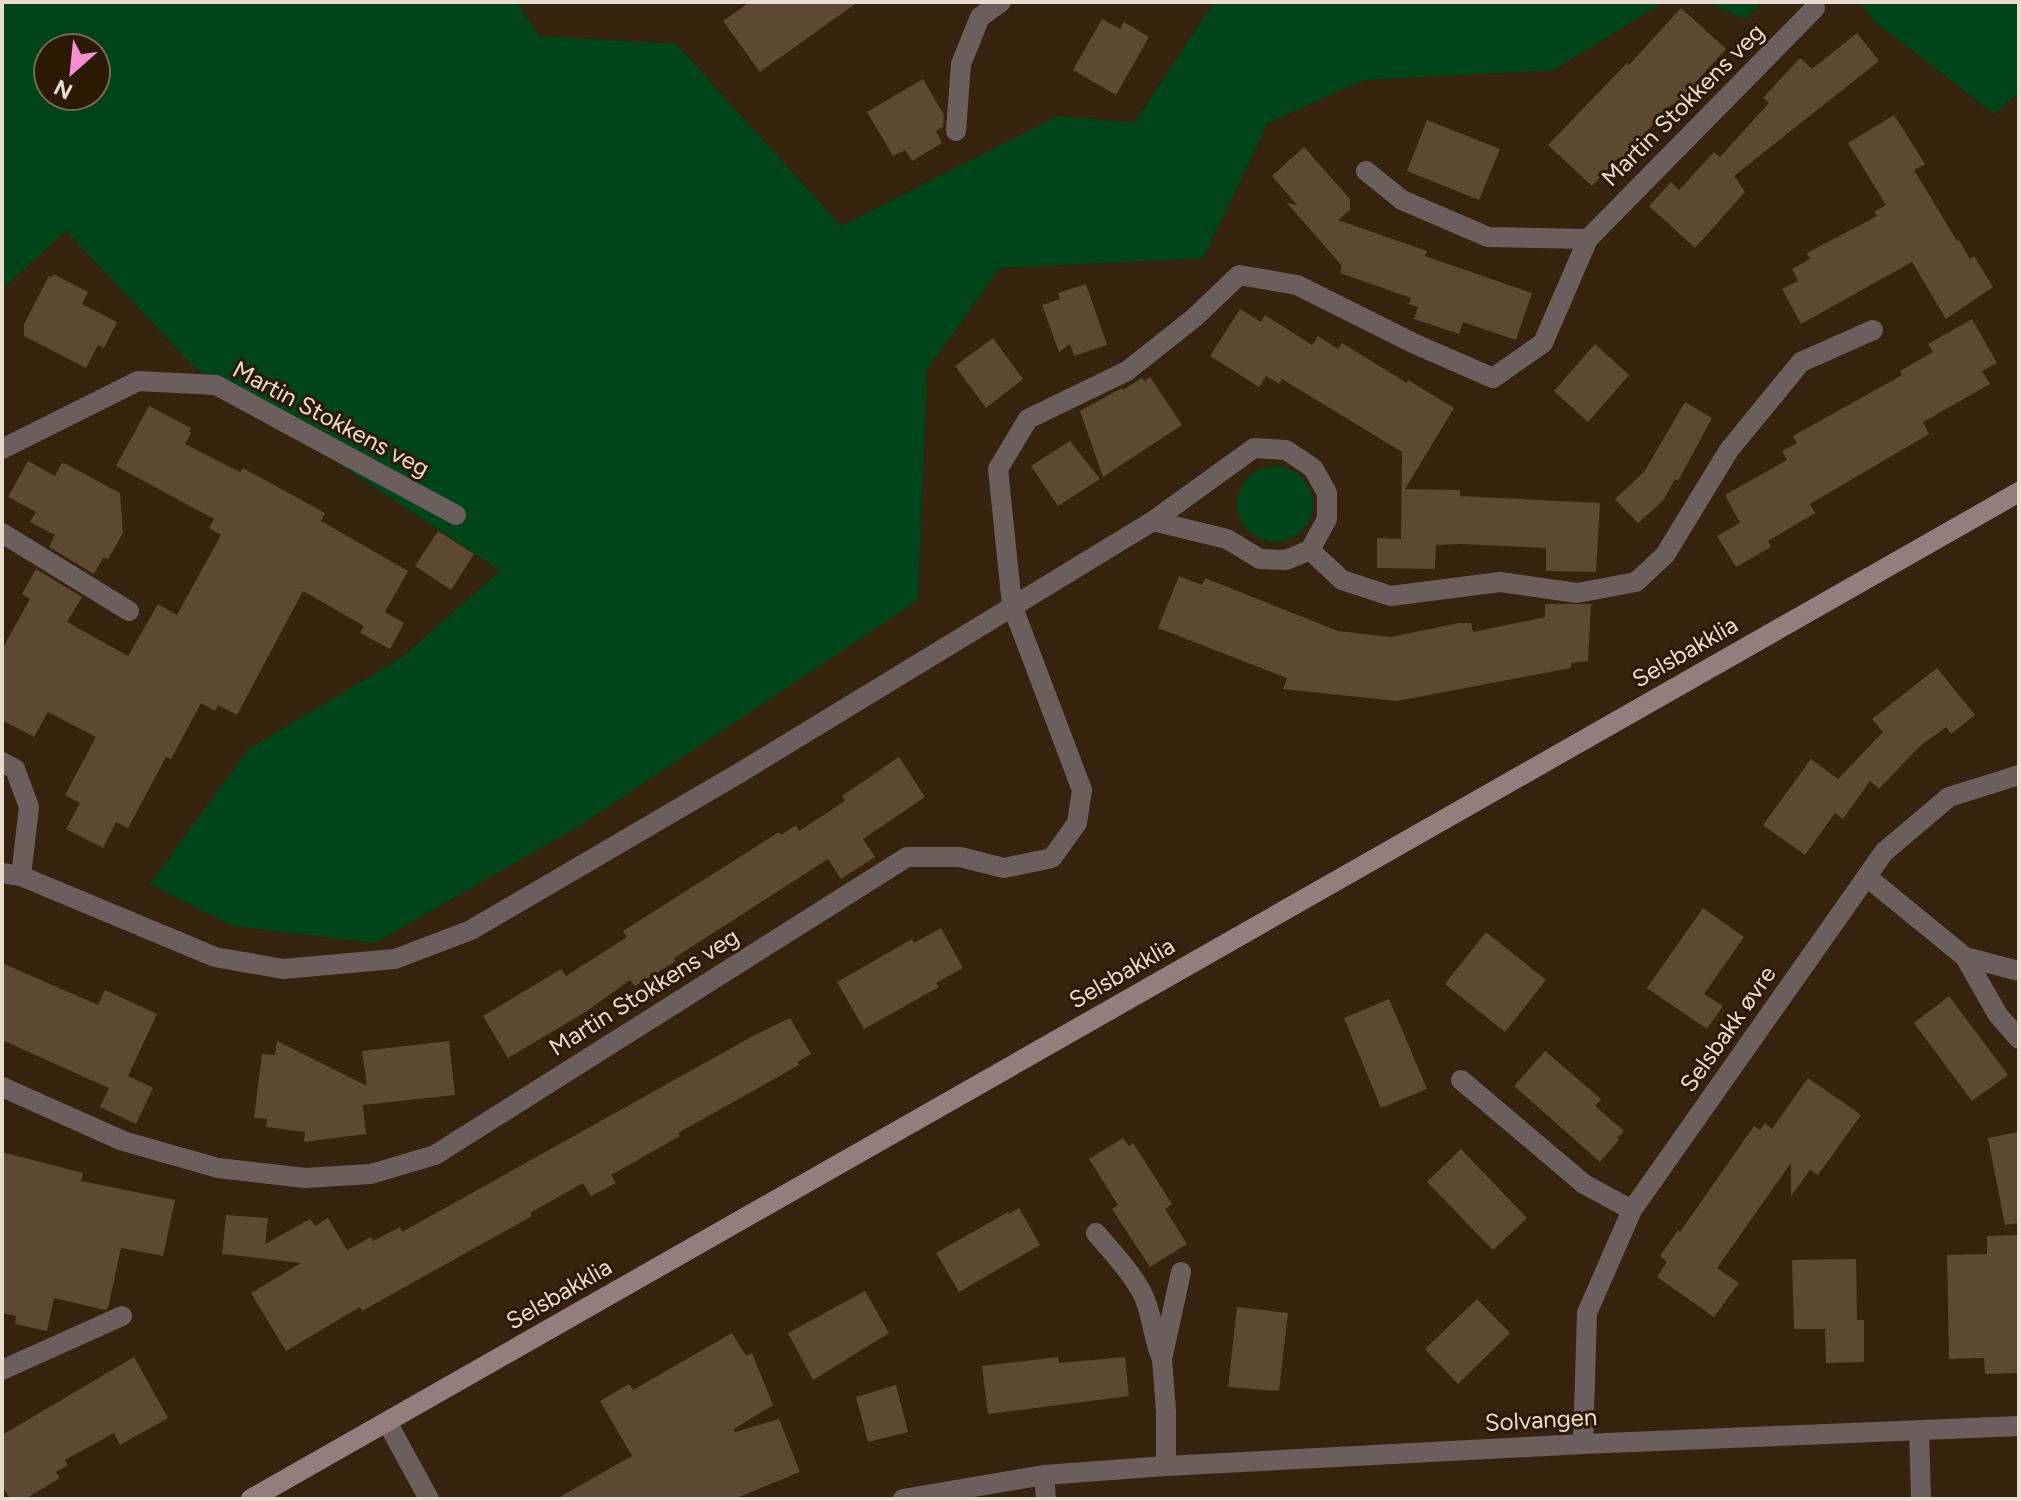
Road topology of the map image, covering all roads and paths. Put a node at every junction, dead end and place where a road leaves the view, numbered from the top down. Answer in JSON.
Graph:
{"nodes":[{"id":1,"x":1001,"y":2,"type":"edge"},
{"id":2,"x":1815,"y":8,"type":"dead end"},
{"id":3,"x":956,"y":131,"type":"dead end"},
{"id":4,"x":1366,"y":171,"type":"dead end"},
{"id":5,"x":1588,"y":239,"type":"junction"},
{"id":6,"x":1873,"y":330,"type":"dead end"},
{"id":7,"x":2,"y":449,"type":"edge"},
{"id":8,"x":2019,"y":492,"type":"edge"},
{"id":9,"x":456,"y":515,"type":"dead end"},
{"id":10,"x":1153,"y":521,"type":"junction"},
{"id":11,"x":2,"y":533,"type":"edge"},
{"id":12,"x":1310,"y":550,"type":"junction"},
{"id":13,"x":1012,"y":605,"type":"junction"},
{"id":14,"x":129,"y":611,"type":"dead end"},
{"id":15,"x":2,"y":762,"type":"edge"},
{"id":16,"x":2019,"y":775,"type":"edge"},
{"id":17,"x":12,"y":875,"type":"edge"},
{"id":18,"x":1867,"y":877,"type":"junction"},
{"id":19,"x":1965,"y":957,"type":"junction"},
{"id":20,"x":2019,"y":971,"type":"edge"},
{"id":21,"x":2019,"y":1039,"type":"edge"},
{"id":22,"x":1461,"y":1080,"type":"dead end"},
{"id":23,"x":2,"y":1087,"type":"edge"},
{"id":24,"x":1632,"y":1210,"type":"junction"},
{"id":25,"x":1096,"y":1233,"type":"dead end"},
{"id":26,"x":1181,"y":1272,"type":"dead end"},
{"id":27,"x":122,"y":1316,"type":"dead end"},
{"id":28,"x":1162,"y":1359,"type":"junction"},
{"id":29,"x":2,"y":1370,"type":"edge"},
{"id":30,"x":387,"y":1422,"type":"junction"},
{"id":31,"x":2019,"y":1426,"type":"edge"},
{"id":32,"x":1919,"y":1431,"type":"junction"},
{"id":33,"x":1583,"y":1444,"type":"junction"},
{"id":34,"x":1166,"y":1466,"type":"junction"},
{"id":35,"x":1044,"y":1475,"type":"junction"},
{"id":36,"x":251,"y":1499,"type":"edge"},
{"id":37,"x":429,"y":1499,"type":"edge"},
{"id":38,"x":903,"y":1499,"type":"edge"},
{"id":39,"x":1046,"y":1499,"type":"edge"},
{"id":40,"x":1921,"y":1499,"type":"edge"}],
"edges":[{"from":1,"to":3,"type":"street"},
{"from":2,"to":5,"type":"street","name":"Martin Stokkens veg"},
{"from":4,"to":5,"type":"street"},
{"from":5,"to":13,"type":"street","name":"Martin Stokkens veg"},
{"from":6,"to":12,"type":"street"},
{"from":7,"to":9,"type":"street","name":"Martin Stokkens veg"},
{"from":8,"to":30,"type":"street","name":"Selsbakklia"},
{"from":10,"to":12,"type":"street"},
{"from":10,"to":12,"type":"street"},
{"from":10,"to":13,"type":"street"},
{"from":11,"to":14,"type":"street"},
{"from":13,"to":17,"type":"street"},
{"from":13,"to":23,"type":"street","name":"Martin Stokkens veg"},
{"from":15,"to":17,"type":"street"},
{"from":16,"to":18,"type":"street","name":"Selsbakk øvre"},
{"from":18,"to":19,"type":"street"},
{"from":18,"to":24,"type":"street","name":"Selsbakk øvre"},
{"from":19,"to":20,"type":"street"},
{"from":19,"to":21,"type":"street"},
{"from":22,"to":24,"type":"street"},
{"from":24,"to":33,"type":"street","name":"Selsbakk øvre"},
{"from":25,"to":28,"type":"street"},
{"from":26,"to":28,"type":"street"},
{"from":27,"to":29,"type":"street"},
{"from":28,"to":34,"type":"street"},
{"from":30,"to":36,"type":"street","name":"Selsbakklia"},
{"from":30,"to":37,"type":"street"},
{"from":31,"to":32,"type":"street","name":"Solvangen"},
{"from":32,"to":33,"type":"street","name":"Solvangen"},
{"from":32,"to":40,"type":"street"},
{"from":33,"to":34,"type":"street","name":"Solvangen"},
{"from":34,"to":35,"type":"street","name":"Solvangen"},
{"from":35,"to":38,"type":"street","name":"Solvangen"},
{"from":35,"to":39,"type":"street"}]}
